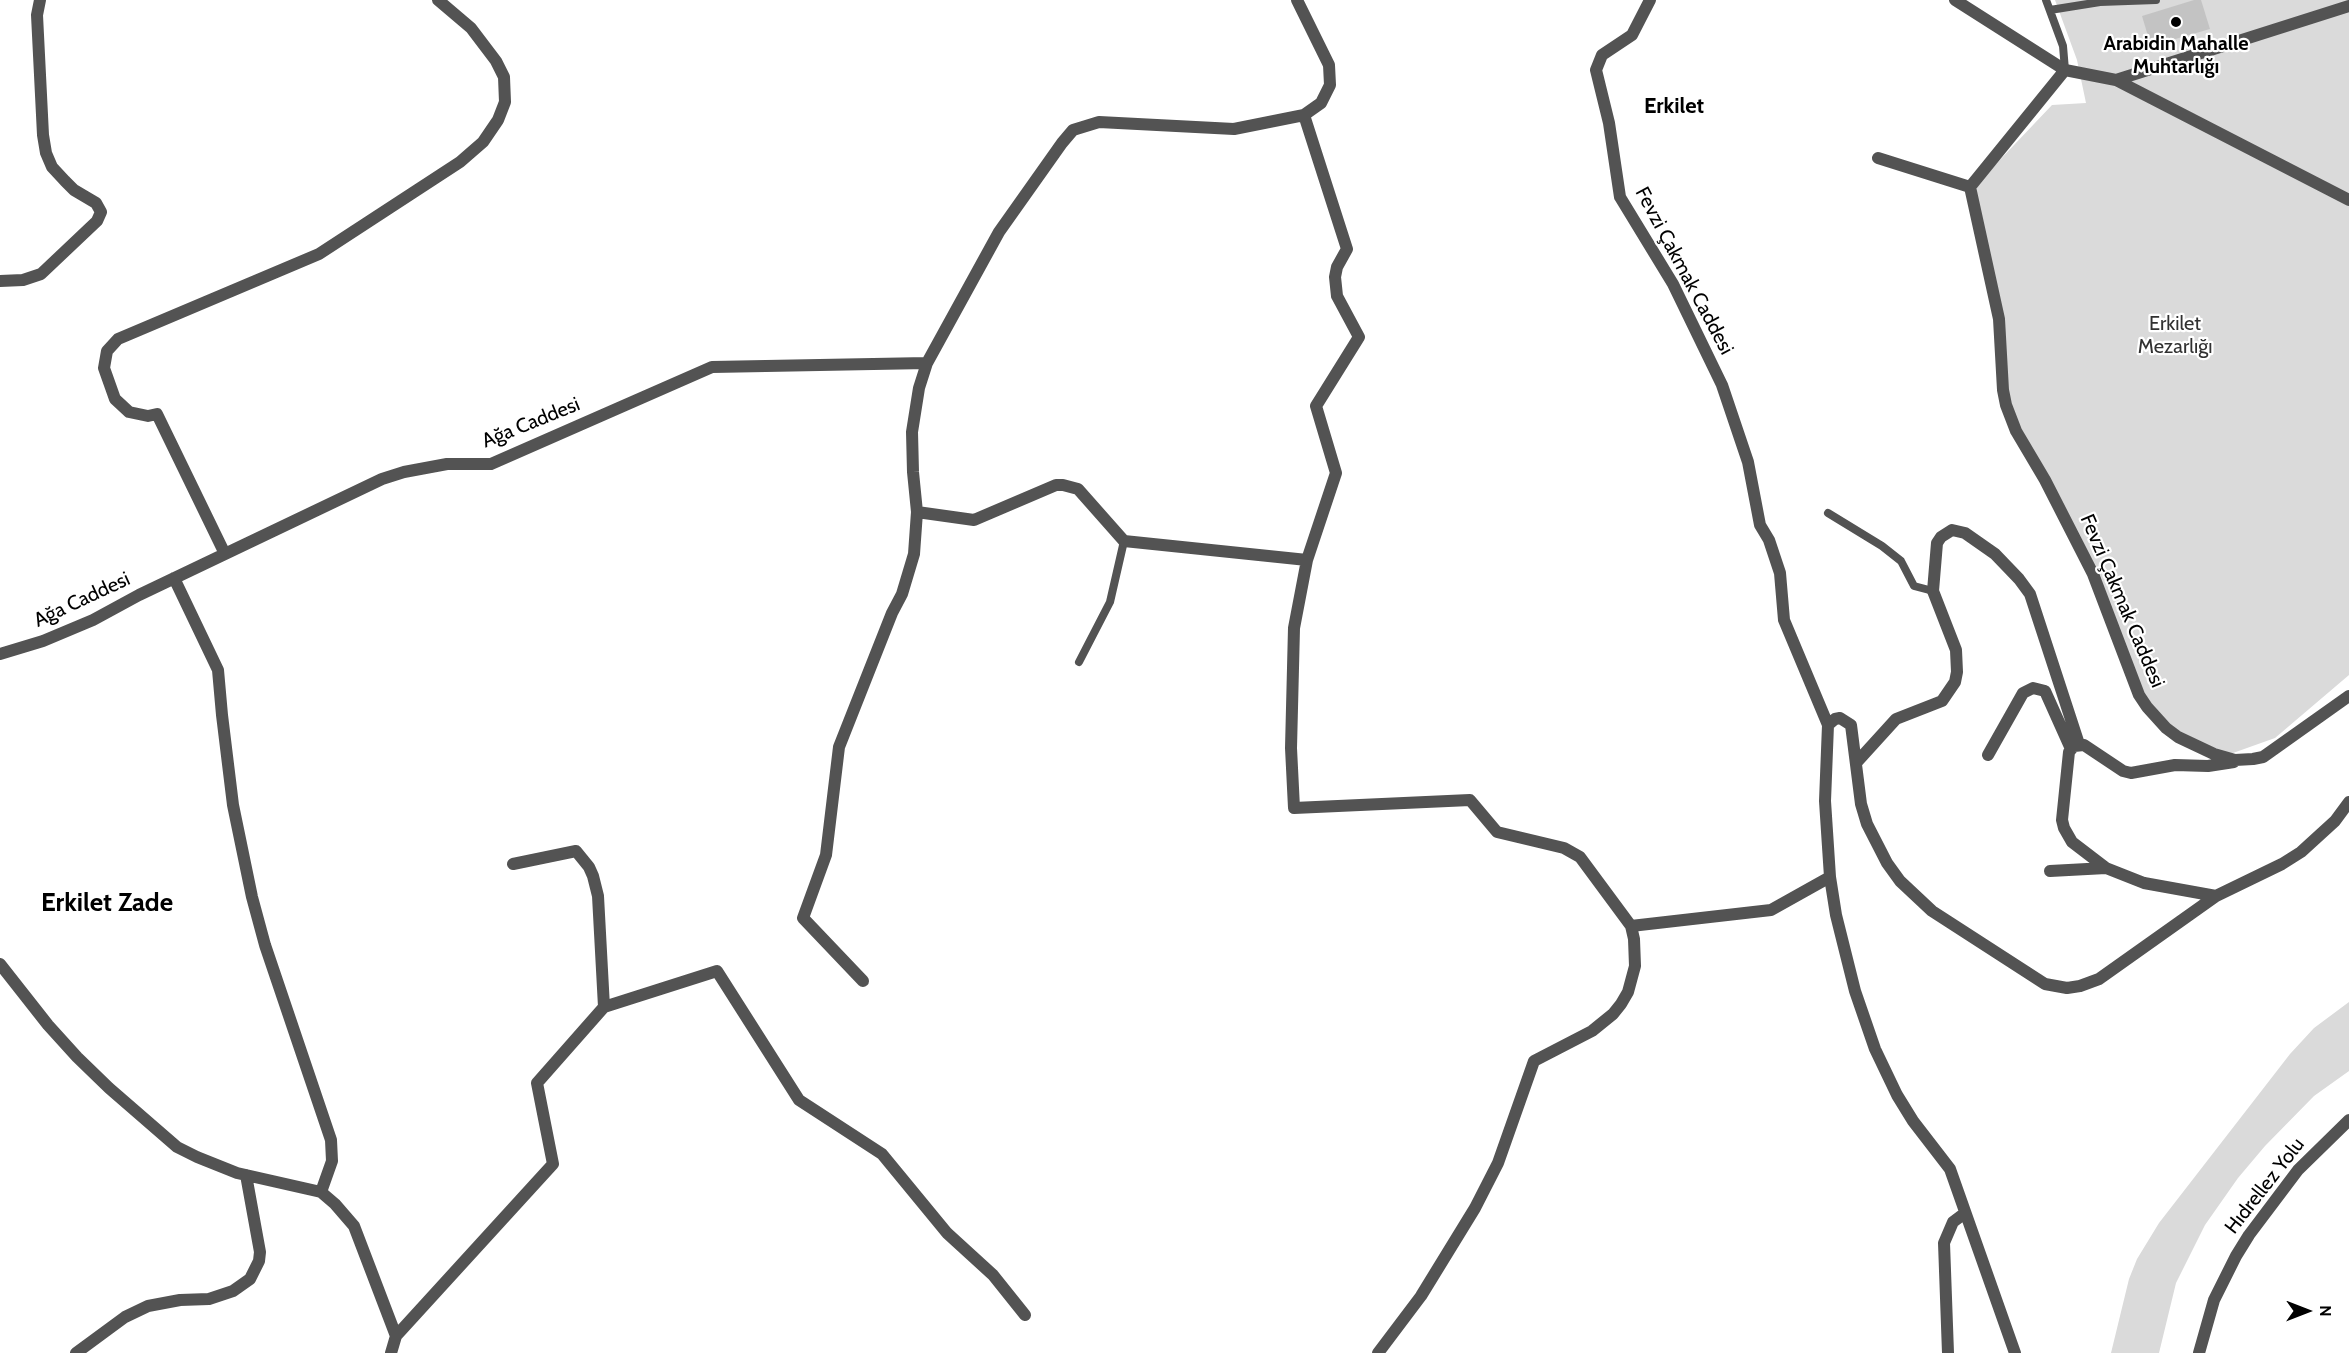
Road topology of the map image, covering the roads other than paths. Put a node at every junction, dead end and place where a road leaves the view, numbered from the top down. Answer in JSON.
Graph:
{"nodes":[{"id":1,"x":40,"y":0,"type":"edge"},
{"id":2,"x":438,"y":0,"type":"edge"},
{"id":3,"x":1297,"y":0,"type":"edge"},
{"id":4,"x":1650,"y":0,"type":"edge"},
{"id":5,"x":1955,"y":0,"type":"edge"},
{"id":6,"x":2046,"y":0,"type":"edge"},
{"id":7,"x":2156,"y":0,"type":"edge"},
{"id":8,"x":2349,"y":6,"type":"edge"},
{"id":9,"x":2050,"y":10,"type":"junction"},
{"id":10,"x":2065,"y":70,"type":"junction"},
{"id":11,"x":2116,"y":80,"type":"junction"},
{"id":12,"x":1304,"y":115,"type":"junction"},
{"id":13,"x":1878,"y":158,"type":"dead end"},
{"id":14,"x":1970,"y":187,"type":"junction"},
{"id":15,"x":2349,"y":200,"type":"edge"},
{"id":16,"x":0,"y":280,"type":"edge"},
{"id":17,"x":927,"y":363,"type":"junction"},
{"id":18,"x":917,"y":512,"type":"junction"},
{"id":19,"x":1828,"y":513,"type":"dead end"},
{"id":20,"x":1124,"y":541,"type":"junction"},
{"id":21,"x":225,"y":554,"type":"junction"},
{"id":22,"x":1307,"y":560,"type":"junction"},
{"id":23,"x":174,"y":578,"type":"junction"},
{"id":24,"x":1933,"y":591,"type":"junction"},
{"id":25,"x":0,"y":654,"type":"edge"},
{"id":26,"x":1079,"y":662,"type":"dead end"},
{"id":27,"x":2349,"y":696,"type":"edge"},
{"id":28,"x":1828,"y":725,"type":"junction"},
{"id":29,"x":2075,"y":746,"type":"junction"},
{"id":30,"x":1988,"y":755,"type":"dead end"},
{"id":31,"x":2244,"y":760,"type":"junction"},
{"id":32,"x":1856,"y":764,"type":"junction"},
{"id":33,"x":2349,"y":802,"type":"edge"},
{"id":34,"x":513,"y":864,"type":"dead end"},
{"id":35,"x":2106,"y":868,"type":"junction"},
{"id":36,"x":2050,"y":871,"type":"dead end"},
{"id":37,"x":1830,"y":877,"type":"junction"},
{"id":38,"x":2216,"y":896,"type":"junction"},
{"id":39,"x":1631,"y":926,"type":"junction"},
{"id":40,"x":0,"y":964,"type":"edge"},
{"id":41,"x":863,"y":981,"type":"dead end"},
{"id":42,"x":604,"y":1007,"type":"junction"},
{"id":43,"x":2349,"y":1120,"type":"edge"},
{"id":44,"x":246,"y":1175,"type":"junction"},
{"id":45,"x":321,"y":1192,"type":"junction"},
{"id":46,"x":1965,"y":1213,"type":"junction"},
{"id":47,"x":1025,"y":1315,"type":"dead end"},
{"id":48,"x":396,"y":1336,"type":"junction"},
{"id":49,"x":76,"y":1353,"type":"edge"},
{"id":50,"x":391,"y":1353,"type":"edge"},
{"id":51,"x":1377,"y":1353,"type":"edge"},
{"id":52,"x":1948,"y":1353,"type":"edge"},
{"id":53,"x":2016,"y":1353,"type":"edge"},
{"id":54,"x":2199,"y":1353,"type":"edge"}],
"edges":[{"from":1,"to":16,"type":"street"},
{"from":2,"to":21,"type":"street"},
{"from":3,"to":12,"type":"street"},
{"from":4,"to":28,"type":"street","name":"Fevzi Çakmak Caddesi"},
{"from":5,"to":10,"type":"street"},
{"from":6,"to":9,"type":"lane"},
{"from":7,"to":9,"type":"lane"},
{"from":8,"to":11,"type":"street"},
{"from":9,"to":10,"type":"lane"},
{"from":10,"to":11,"type":"street"},
{"from":10,"to":14,"type":"street"},
{"from":11,"to":15,"type":"street"},
{"from":12,"to":17,"type":"street"},
{"from":12,"to":22,"type":"street"},
{"from":13,"to":14,"type":"street"},
{"from":14,"to":31,"type":"street","name":"Fevzi Çakmak Caddesi"},
{"from":17,"to":18,"type":"street"},
{"from":17,"to":21,"type":"street","name":"Ağa Caddesi"},
{"from":18,"to":20,"type":"street"},
{"from":18,"to":41,"type":"street"},
{"from":19,"to":24,"type":"lane"},
{"from":20,"to":22,"type":"street"},
{"from":20,"to":26,"type":"lane"},
{"from":21,"to":23,"type":"street","name":"Ağa Caddesi"},
{"from":22,"to":39,"type":"street"},
{"from":23,"to":25,"type":"street","name":"Ağa Caddesi"},
{"from":23,"to":45,"type":"street"},
{"from":24,"to":29,"type":"street"},
{"from":24,"to":32,"type":"street"},
{"from":27,"to":31,"type":"street"},
{"from":28,"to":32,"type":"street"},
{"from":28,"to":37,"type":"street","name":"Fevzi Çakmak Caddesi"},
{"from":29,"to":30,"type":"street"},
{"from":29,"to":31,"type":"street"},
{"from":29,"to":35,"type":"street"},
{"from":32,"to":38,"type":"street"},
{"from":33,"to":38,"type":"street"},
{"from":34,"to":42,"type":"street"},
{"from":35,"to":36,"type":"street"},
{"from":35,"to":38,"type":"street"},
{"from":37,"to":39,"type":"street"},
{"from":37,"to":46,"type":"street","name":"Fevzi Çakmak Caddesi"},
{"from":39,"to":51,"type":"street"},
{"from":40,"to":44,"type":"street"},
{"from":42,"to":47,"type":"street"},
{"from":42,"to":48,"type":"street"},
{"from":43,"to":54,"type":"street","name":"Hıdrellez Yolu"},
{"from":44,"to":45,"type":"street"},
{"from":44,"to":49,"type":"street"},
{"from":45,"to":48,"type":"street"},
{"from":46,"to":52,"type":"street"},
{"from":46,"to":53,"type":"street","name":"Fevzi Çakmak Caddesi"},
{"from":48,"to":50,"type":"street"}]}
